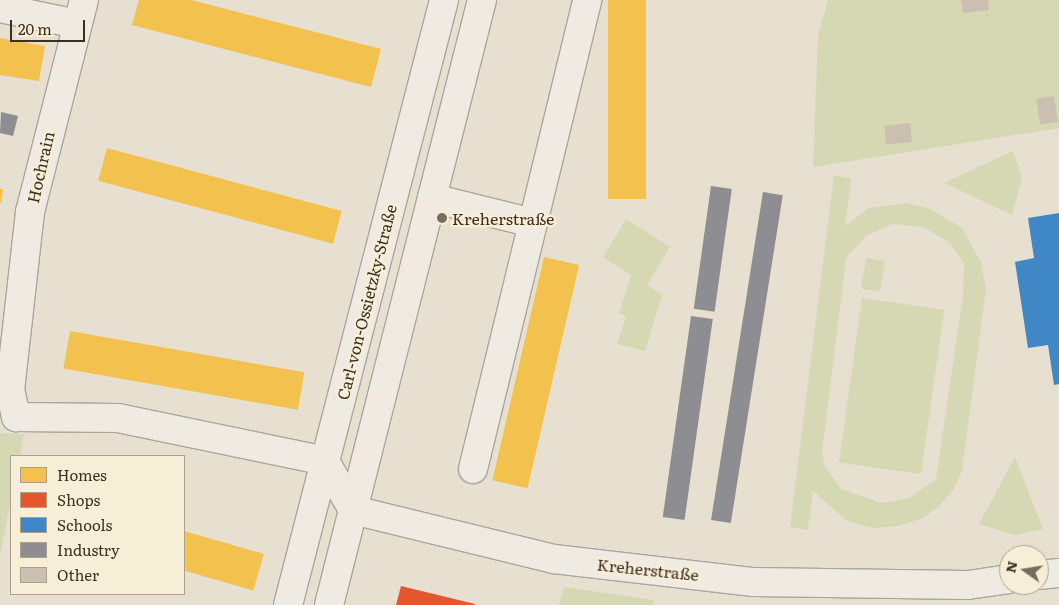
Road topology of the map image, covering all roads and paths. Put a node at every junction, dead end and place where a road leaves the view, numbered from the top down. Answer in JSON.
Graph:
{"nodes":[{"id":1,"x":444,"y":0,"type":"edge"},
{"id":2,"x":482,"y":0,"type":"edge"},
{"id":3,"x":587,"y":0,"type":"edge"},
{"id":4,"x":0,"y":8,"type":"edge"},
{"id":5,"x":81,"y":12,"type":"edge"},
{"id":6,"x":432,"y":198,"type":"junction"},
{"id":7,"x":534,"y":223,"type":"junction"},
{"id":8,"x":325,"y":461,"type":"junction"},
{"id":9,"x":473,"y":469,"type":"dead end"},
{"id":10,"x":353,"y":510,"type":"junction"},
{"id":11,"x":999,"y":580,"type":"edge"},
{"id":12,"x":288,"y":605,"type":"edge"},
{"id":13,"x":329,"y":605,"type":"edge"}],
"edges":[{"from":1,"to":8,"type":"street","name":"Carl-von-Ossietzky-Straße"},
{"from":2,"to":6,"type":"street"},
{"from":3,"to":7,"type":"street"},
{"from":4,"to":5,"type":"street"},
{"from":5,"to":8,"type":"street","name":"Hochrain"},
{"from":6,"to":7,"type":"street"},
{"from":6,"to":10,"type":"street"},
{"from":7,"to":9,"type":"street"},
{"from":8,"to":10,"type":"street"},
{"from":8,"to":12,"type":"street","name":"Carl-von-Ossietzky-Straße"},
{"from":10,"to":11,"type":"street","name":"Kreherstraße"},
{"from":10,"to":13,"type":"street"}]}
